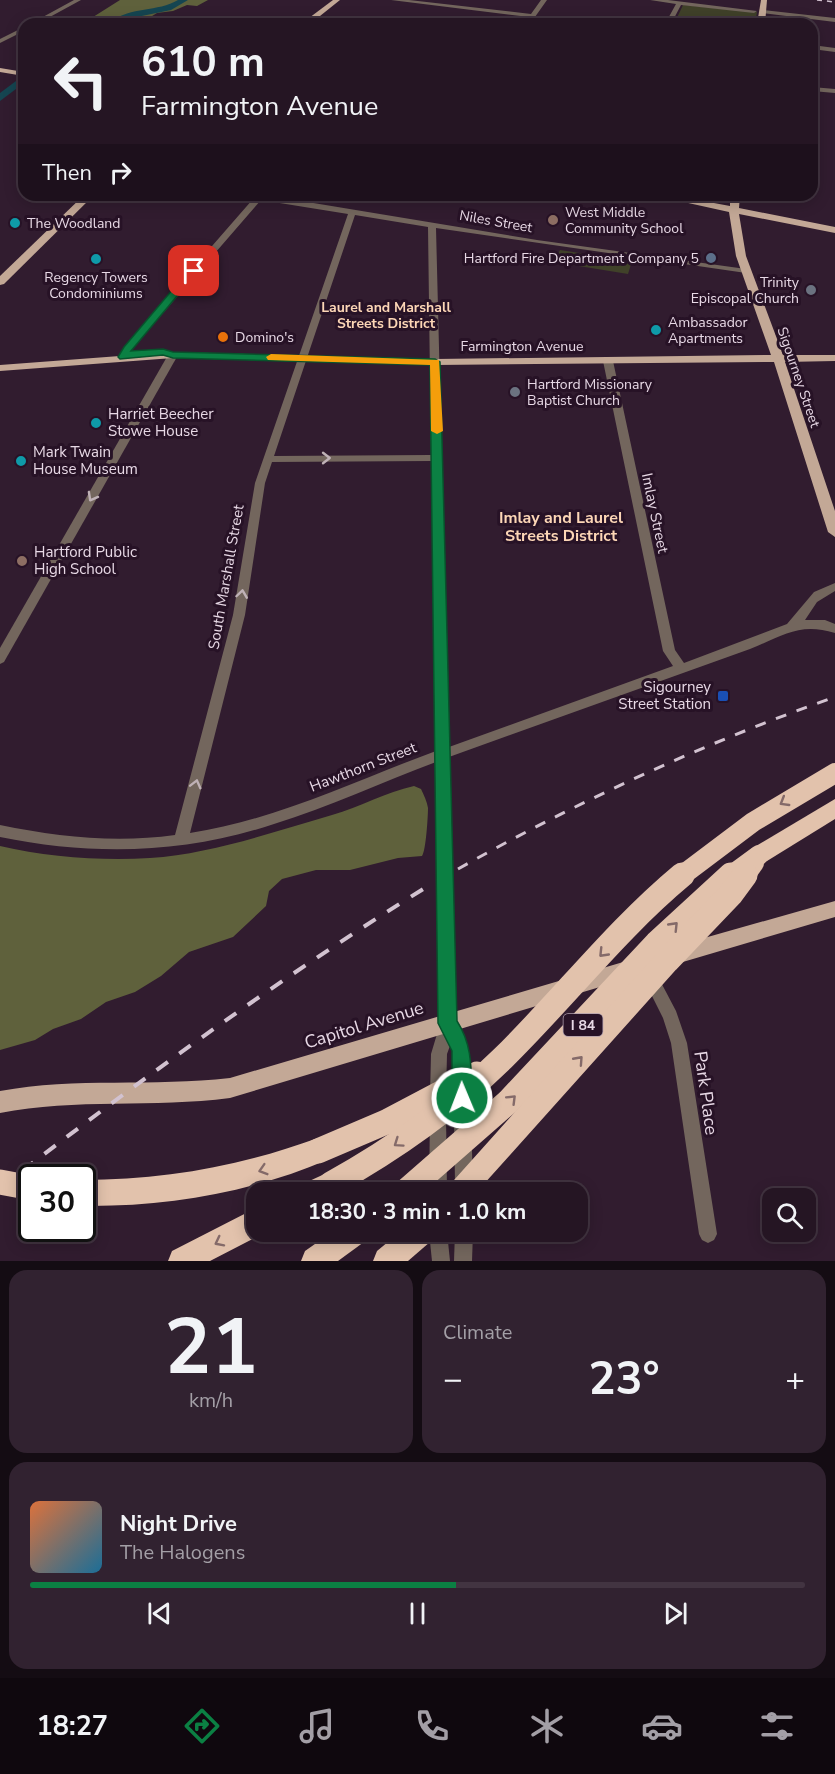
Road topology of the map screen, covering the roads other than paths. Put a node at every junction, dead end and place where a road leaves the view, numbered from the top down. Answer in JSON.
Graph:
{"nodes":[{"id":1,"x":78,"y":0,"type":"edge"},
{"id":2,"x":337,"y":0,"type":"edge"},
{"id":3,"x":394,"y":0,"type":"edge"},
{"id":4,"x":544,"y":0,"type":"edge"},
{"id":5,"x":653,"y":0,"type":"edge"},
{"id":6,"x":764,"y":0,"type":"edge"},
{"id":7,"x":679,"y":3,"type":"junction"},
{"id":8,"x":754,"y":11,"type":"dead end"},
{"id":9,"x":763,"y":12,"type":"junction"},
{"id":10,"x":533,"y":16,"type":"joint"},
{"id":11,"x":44,"y":18,"type":"edge"},
{"id":12,"x":313,"y":18,"type":"edge"},
{"id":13,"x":671,"y":18,"type":"edge"},
{"id":14,"x":762,"y":18,"type":"edge"},
{"id":15,"x":817,"y":18,"type":"edge"},
{"id":16,"x":818,"y":18,"type":"edge"},
{"id":17,"x":835,"y":20,"type":"edge"},
{"id":18,"x":18,"y":32,"type":"edge"},
{"id":19,"x":0,"y":41,"type":"edge"},
{"id":20,"x":818,"y":48,"type":"edge"},
{"id":21,"x":835,"y":50,"type":"edge"},
{"id":22,"x":0,"y":70,"type":"edge"},
{"id":23,"x":18,"y":73,"type":"edge"},
{"id":24,"x":818,"y":90,"type":"edge"},
{"id":25,"x":835,"y":92,"type":"edge"},
{"id":26,"x":83,"y":201,"type":"edge"},
{"id":27,"x":256,"y":201,"type":"edge"},
{"id":28,"x":287,"y":201,"type":"edge"},
{"id":29,"x":688,"y":201,"type":"edge"},
{"id":30,"x":735,"y":201,"type":"edge"},
{"id":31,"x":735,"y":210,"type":"junction"},
{"id":32,"x":352,"y":213,"type":"junction"},
{"id":33,"x":432,"y":225,"type":"junction"},
{"id":34,"x":835,"y":230,"type":"edge"},
{"id":35,"x":746,"y":272,"type":"junction"},
{"id":36,"x":0,"y":282,"type":"edge"},
{"id":37,"x":173,"y":355,"type":"junction"},
{"id":38,"x":123,"y":357,"type":"junction"},
{"id":39,"x":303,"y":358,"type":"junction"},
{"id":40,"x":835,"y":358,"type":"edge"},
{"id":41,"x":778,"y":359,"type":"junction"},
{"id":42,"x":609,"y":361,"type":"junction"},
{"id":43,"x":435,"y":362,"type":"junction"},
{"id":44,"x":0,"y":368,"type":"edge"},
{"id":45,"x":438,"y":458,"type":"junction"},
{"id":46,"x":268,"y":459,"type":"junction"},
{"id":47,"x":835,"y":532,"type":"edge"},
{"id":48,"x":835,"y":587,"type":"edge"},
{"id":49,"x":792,"y":627,"type":"junction"},
{"id":50,"x":835,"y":629,"type":"edge"},
{"id":51,"x":0,"y":659,"type":"edge"},
{"id":52,"x":681,"y":668,"type":"junction"},
{"id":53,"x":443,"y":755,"type":"junction"},
{"id":54,"x":835,"y":773,"type":"edge"},
{"id":55,"x":835,"y":808,"type":"edge"},
{"id":56,"x":0,"y":831,"type":"edge"},
{"id":57,"x":181,"y":840,"type":"junction"},
{"id":58,"x":759,"y":855,"type":"junction"},
{"id":59,"x":835,"y":909,"type":"edge"},
{"id":60,"x":645,"y":964,"type":"junction"},
{"id":61,"x":448,"y":1023,"type":"junction"},
{"id":62,"x":493,"y":1068,"type":"junction"},
{"id":63,"x":0,"y":1102,"type":"edge"},
{"id":64,"x":0,"y":1182,"type":"edge"},
{"id":65,"x":333,"y":1182,"type":"edge"},
{"id":66,"x":418,"y":1182,"type":"edge"},
{"id":67,"x":438,"y":1182,"type":"edge"},
{"id":68,"x":462,"y":1182,"type":"edge"},
{"id":69,"x":471,"y":1182,"type":"edge"},
{"id":70,"x":18,"y":1185,"type":"edge"},
{"id":71,"x":96,"y":1194,"type":"edge"},
{"id":72,"x":246,"y":1227,"type":"edge"},
{"id":73,"x":708,"y":1234,"type":"dead end"},
{"id":74,"x":409,"y":1242,"type":"edge"},
{"id":75,"x":439,"y":1242,"type":"edge"},
{"id":76,"x":464,"y":1242,"type":"edge"},
{"id":77,"x":182,"y":1261,"type":"edge"},
{"id":78,"x":387,"y":1261,"type":"edge"},
{"id":79,"x":441,"y":1261,"type":"edge"},
{"id":80,"x":463,"y":1261,"type":"edge"}],
"edges":[{"from":1,"to":11,"type":"street"},
{"from":2,"to":12,"type":"main road"},
{"from":3,"to":10,"type":"street"},
{"from":4,"to":10,"type":"street"},
{"from":5,"to":7,"type":"street"},
{"from":6,"to":9,"type":"main road"},
{"from":7,"to":8,"type":"street"},
{"from":7,"to":13,"type":"street"},
{"from":9,"to":14,"type":"main road"},
{"from":9,"to":15,"type":"street"},
{"from":16,"to":17,"type":"street"},
{"from":18,"to":19,"type":"street"},
{"from":20,"to":21,"type":"street"},
{"from":22,"to":23,"type":"main road"},
{"from":24,"to":25,"type":"street"},
{"from":26,"to":36,"type":"main road"},
{"from":27,"to":38,"type":"street"},
{"from":28,"to":32,"type":"street","name":"Niles Street"},
{"from":29,"to":31,"type":"main road"},
{"from":30,"to":31,"type":"main road","name":"Sigourney Street"},
{"from":31,"to":34,"type":"main road"},
{"from":31,"to":35,"type":"main road","name":"Sigourney Street"},
{"from":32,"to":33,"type":"street","name":"Niles Street"},
{"from":32,"to":39,"type":"street","name":"South Marshall Street"},
{"from":33,"to":35,"type":"street","name":"Niles Street"},
{"from":33,"to":43,"type":"street"},
{"from":35,"to":41,"type":"main road","name":"Sigourney Street"},
{"from":37,"to":38,"type":"main road","name":"Farmington Avenue"},
{"from":37,"to":39,"type":"main road","name":"Farmington Avenue"},
{"from":37,"to":51,"type":"street","one_way":true},
{"from":38,"to":44,"type":"main road","name":"Farmington Avenue"},
{"from":39,"to":43,"type":"main road","name":"Farmington Avenue"},
{"from":39,"to":46,"type":"street","name":"South Marshall Street"},
{"from":40,"to":41,"type":"main road","name":"Farmington Avenue"},
{"from":41,"to":42,"type":"main road","name":"Farmington Avenue"},
{"from":41,"to":47,"type":"main road","name":"Sigourney Street"},
{"from":42,"to":43,"type":"main road","name":"Farmington Avenue"},
{"from":42,"to":52,"type":"street","name":"Imlay Street"},
{"from":43,"to":45,"type":"street"},
{"from":46,"to":45,"type":"street","one_way":true},
{"from":45,"to":53,"type":"street"},
{"from":57,"to":46,"type":"street","name":"South Marshall Street","one_way":true},
{"from":48,"to":49,"type":"street"},
{"from":49,"to":50,"type":"street","name":"Hawthorn Street"},
{"from":49,"to":52,"type":"street","name":"Hawthorn Street"},
{"from":52,"to":53,"type":"street","name":"Hawthorn Street"},
{"from":53,"to":57,"type":"street","name":"Hawthorn Street"},
{"from":53,"to":61,"type":"street","bridge":true},
{"from":54,"to":62,"type":"highway","number":"I 84","one_way":true,"bridge":true},
{"from":55,"to":58,"type":"highway","number":"I 84"},
{"from":56,"to":57,"type":"street","name":"Hawthorn Street"},
{"from":66,"to":58,"type":"highway","number":"I 84","one_way":true,"bridge":true},
{"from":69,"to":58,"type":"highway","one_way":true,"bridge":true},
{"from":59,"to":60,"type":"main road","name":"Capitol Avenue"},
{"from":60,"to":61,"type":"main road","name":"Capitol Avenue"},
{"from":60,"to":73,"type":"street","name":"Park Place"},
{"from":61,"to":63,"type":"main road","name":"Capitol Avenue"},
{"from":61,"to":67,"type":"street"},
{"from":61,"to":68,"type":"street"},
{"from":62,"to":65,"type":"highway","number":"I 84","one_way":true,"bridge":true},
{"from":62,"to":71,"type":"highway","one_way":true,"bridge":true},
{"from":64,"to":70,"type":"highway","bridge":true},
{"from":72,"to":77,"type":"highway","one_way":true},
{"from":74,"to":78,"type":"highway"},
{"from":75,"to":79,"type":"street"},
{"from":76,"to":80,"type":"street"}]}
